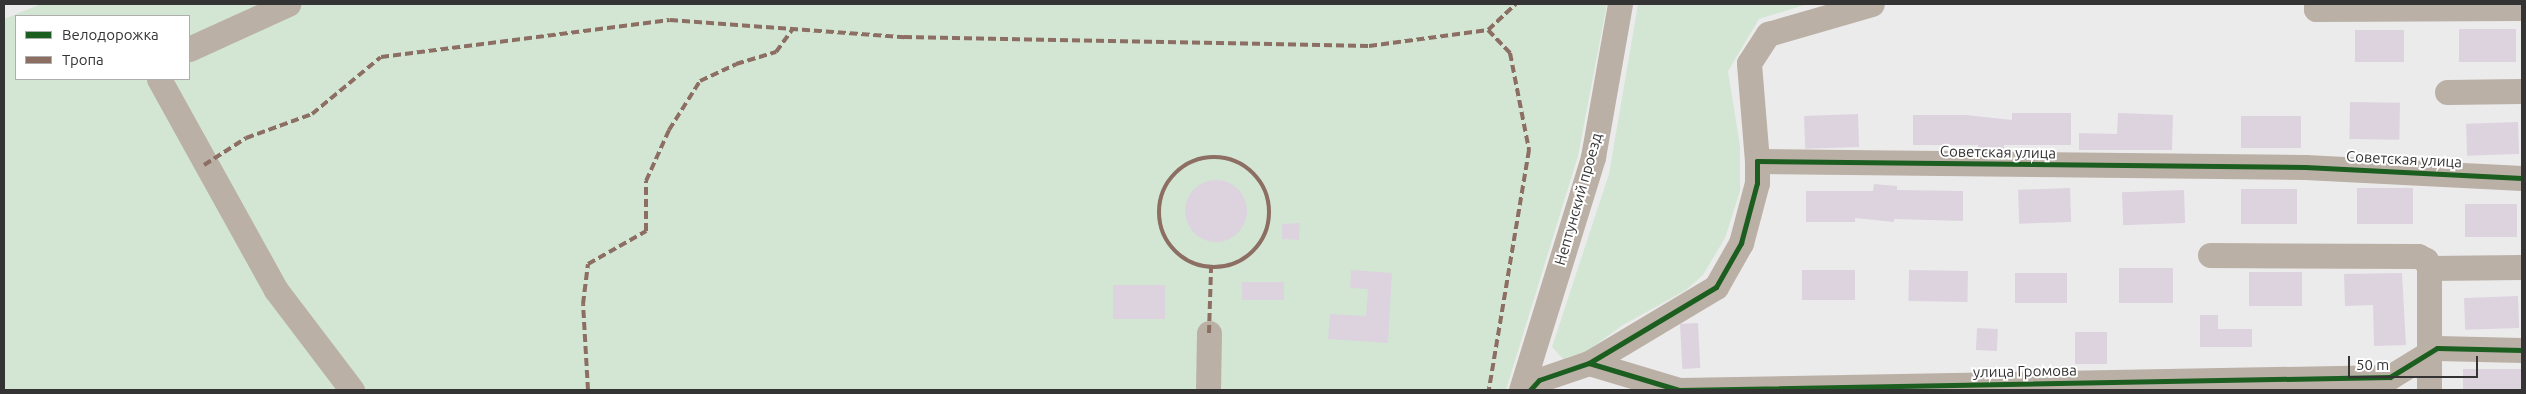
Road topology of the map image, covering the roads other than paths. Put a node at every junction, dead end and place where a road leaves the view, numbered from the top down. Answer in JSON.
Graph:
{"nodes":[{"id":1,"x":288,"y":4,"type":"edge"},
{"id":2,"x":1620,"y":4,"type":"edge"},
{"id":3,"x":1872,"y":4,"type":"edge"},
{"id":4,"x":2316,"y":4,"type":"edge"},
{"id":5,"x":2522,"y":8,"type":"edge"},
{"id":6,"x":190,"y":49,"type":"edge"},
{"id":7,"x":160,"y":80,"type":"edge"},
{"id":8,"x":2522,"y":91,"type":"edge"},
{"id":9,"x":2447,"y":92,"type":"dead end"},
{"id":10,"x":1757,"y":161,"type":"junction"},
{"id":11,"x":2522,"y":178,"type":"edge"},
{"id":12,"x":2210,"y":255,"type":"dead end"},
{"id":13,"x":2522,"y":267,"type":"edge"},
{"id":14,"x":2429,"y":268,"type":"junction"},
{"id":15,"x":1209,"y":333,"type":"dead end"},
{"id":16,"x":2522,"y":350,"type":"edge"},
{"id":17,"x":2429,"y":353,"type":"junction"},
{"id":18,"x":1588,"y":363,"type":"junction"},
{"id":19,"x":2399,"y":384,"type":"edge"},
{"id":20,"x":352,"y":390,"type":"edge"},
{"id":21,"x":1208,"y":390,"type":"edge"},
{"id":22,"x":1521,"y":390,"type":"edge"},
{"id":23,"x":1530,"y":390,"type":"edge"},
{"id":24,"x":2429,"y":390,"type":"edge"}],
"edges":[{"from":1,"to":6,"type":"street"},
{"from":2,"to":22,"type":"street","name":"Нептунский проезд"},
{"from":3,"to":10,"type":"street"},
{"from":4,"to":5,"type":"street"},
{"from":7,"to":20,"type":"street"},
{"from":8,"to":9,"type":"street"},
{"from":10,"to":11,"type":"street","name":"Советская улица"},
{"from":10,"to":18,"type":"street"},
{"from":12,"to":14,"type":"street"},
{"from":13,"to":14,"type":"street"},
{"from":14,"to":17,"type":"street"},
{"from":15,"to":21,"type":"street"},
{"from":16,"to":17,"type":"street","name":"улица Громова"},
{"from":17,"to":19,"type":"street","name":"улица Громова"},
{"from":17,"to":24,"type":"street"},
{"from":18,"to":19,"type":"street","name":"улица Громова"},
{"from":18,"to":23,"type":"street"}]}
